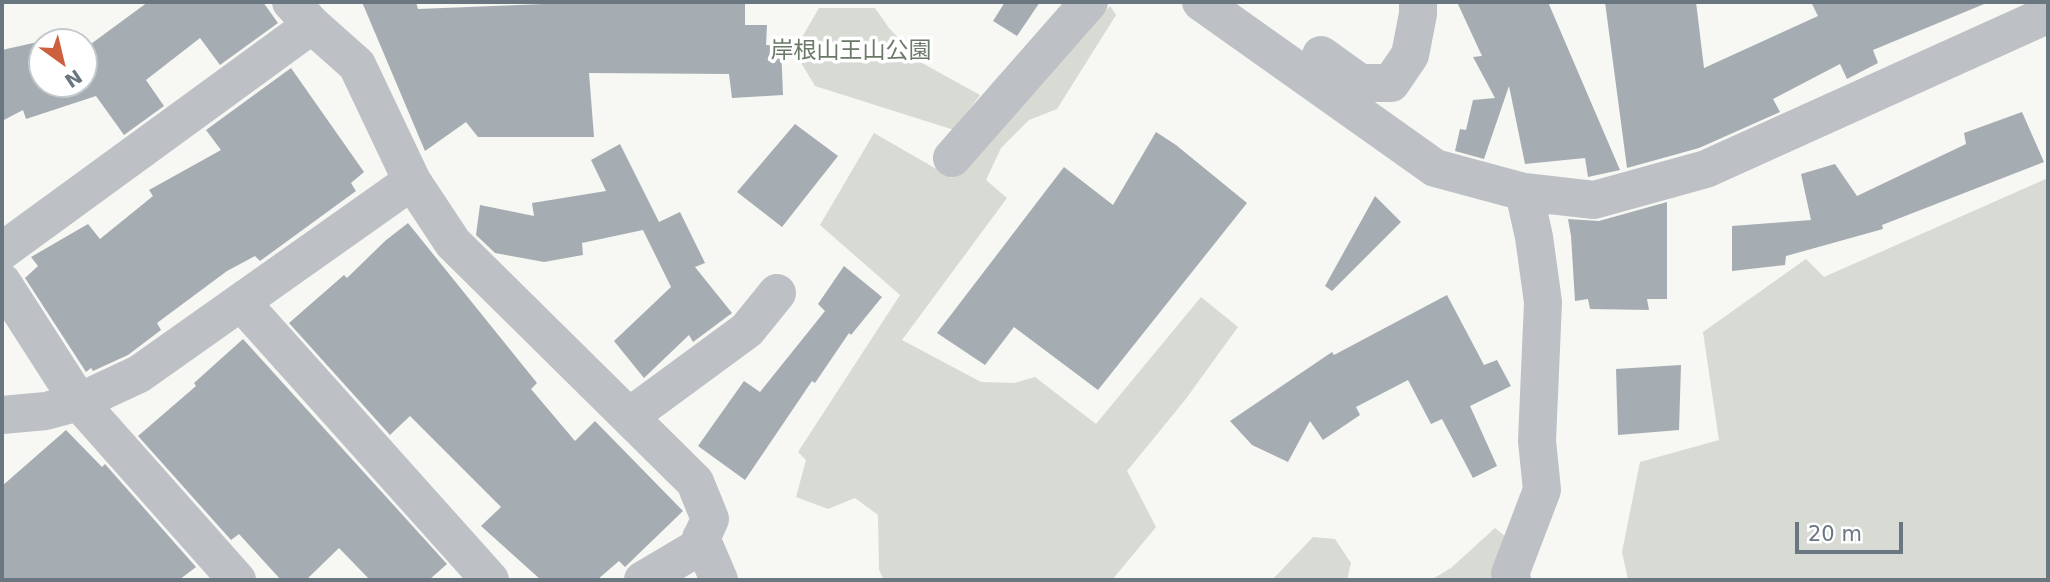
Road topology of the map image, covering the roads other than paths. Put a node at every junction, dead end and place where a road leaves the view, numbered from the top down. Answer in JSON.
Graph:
{"nodes":[{"id":1,"x":1089,"y":2,"type":"edge"},
{"id":2,"x":1201,"y":2,"type":"edge"},
{"id":3,"x":1418,"y":2,"type":"edge"},
{"id":4,"x":2048,"y":12,"type":"edge"},
{"id":5,"x":301,"y":13,"type":"edge"},
{"id":6,"x":1245,"y":32,"type":"junction"},
{"id":7,"x":952,"y":158,"type":"dead end"},
{"id":8,"x":412,"y":181,"type":"junction"},
{"id":9,"x":1524,"y":192,"type":"junction"},
{"id":10,"x":2,"y":251,"type":"edge"},
{"id":11,"x":2,"y":282,"type":"edge"},
{"id":12,"x":776,"y":293,"type":"dead end"},
{"id":13,"x":241,"y":302,"type":"junction"},
{"id":14,"x":79,"y":402,"type":"junction"},
{"id":15,"x":2,"y":415,"type":"edge"},
{"id":16,"x":630,"y":416,"type":"junction"},
{"id":17,"x":701,"y":538,"type":"junction"},
{"id":18,"x":237,"y":580,"type":"edge"},
{"id":19,"x":490,"y":580,"type":"edge"},
{"id":20,"x":643,"y":580,"type":"edge"},
{"id":21,"x":719,"y":580,"type":"edge"},
{"id":22,"x":1512,"y":580,"type":"edge"}],
"edges":[{"from":1,"to":7,"type":"street"},
{"from":2,"to":6,"type":"street"},
{"from":3,"to":6,"type":"street"},
{"from":4,"to":9,"type":"street"},
{"from":5,"to":8,"type":"street"},
{"from":5,"to":10,"type":"street"},
{"from":6,"to":9,"type":"street"},
{"from":8,"to":13,"type":"street"},
{"from":8,"to":16,"type":"street"},
{"from":9,"to":22,"type":"street"},
{"from":11,"to":14,"type":"street"},
{"from":12,"to":16,"type":"street"},
{"from":13,"to":14,"type":"street"},
{"from":13,"to":19,"type":"street"},
{"from":14,"to":15,"type":"street"},
{"from":14,"to":18,"type":"street"},
{"from":16,"to":17,"type":"street"},
{"from":17,"to":20,"type":"street"},
{"from":17,"to":21,"type":"street"}]}
